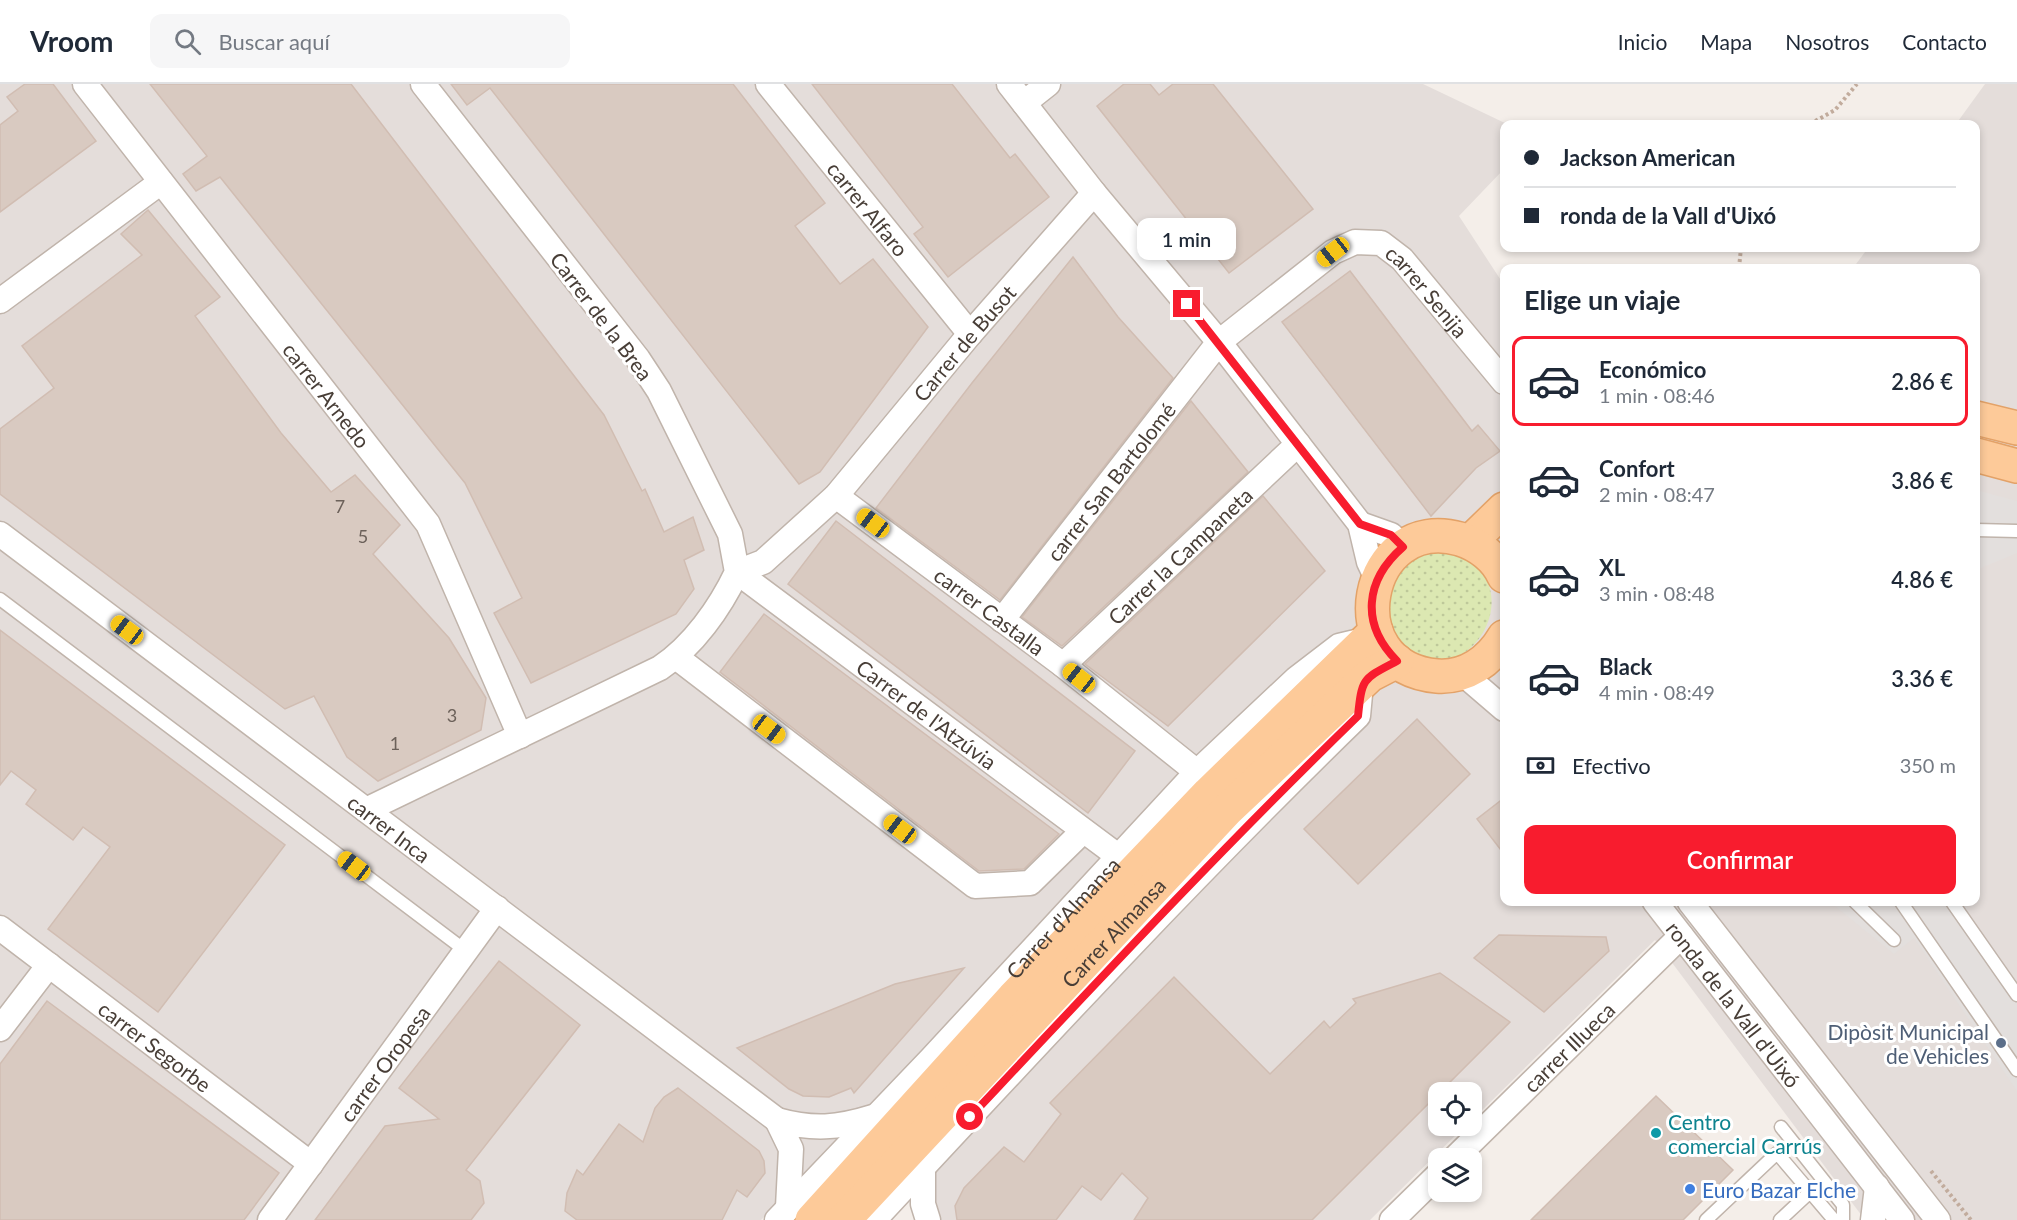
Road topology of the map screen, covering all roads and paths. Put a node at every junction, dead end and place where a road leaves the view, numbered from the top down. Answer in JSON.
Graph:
{"nodes":[{"id":1,"x":85,"y":84,"type":"edge"},
{"id":2,"x":423,"y":84,"type":"edge"},
{"id":3,"x":768,"y":84,"type":"edge"},
{"id":4,"x":1009,"y":84,"type":"edge"},
{"id":5,"x":1048,"y":84,"type":"edge"},
{"id":6,"x":1857,"y":84,"type":"edge"},
{"id":7,"x":1024,"y":103,"type":"junction"},
{"id":8,"x":1817,"y":120,"type":"edge"},
{"id":9,"x":162,"y":182,"type":"junction"},
{"id":10,"x":1094,"y":193,"type":"junction"},
{"id":11,"x":0,"y":301,"type":"edge"},
{"id":12,"x":970,"y":334,"type":"junction"},
{"id":13,"x":1219,"y":342,"type":"junction"},
{"id":14,"x":1500,"y":377,"type":"edge"},
{"id":15,"x":1980,"y":419,"type":"edge"},
{"id":16,"x":2017,"y":428,"type":"edge"},
{"id":17,"x":1298,"y":444,"type":"junction"},
{"id":18,"x":1980,"y":456,"type":"edge"},
{"id":19,"x":2017,"y":466,"type":"edge"},
{"id":20,"x":836,"y":496,"type":"junction"},
{"id":21,"x":1500,"y":514,"type":"edge"},
{"id":22,"x":1360,"y":524,"type":"junction"},
{"id":23,"x":1980,"y":530,"type":"edge"},
{"id":24,"x":2017,"y":531,"type":"edge"},
{"id":25,"x":0,"y":534,"type":"edge"},
{"id":26,"x":1470,"y":542,"type":"junction"},
{"id":27,"x":1403,"y":547,"type":"junction"},
{"id":28,"x":1500,"y":564,"type":"edge"},
{"id":29,"x":737,"y":572,"type":"junction"},
{"id":30,"x":1377,"y":579,"type":"junction"},
{"id":31,"x":0,"y":599,"type":"edge"},
{"id":32,"x":1002,"y":620,"type":"junction"},
{"id":33,"x":1370,"y":635,"type":"junction"},
{"id":34,"x":1500,"y":651,"type":"edge"},
{"id":35,"x":676,"y":657,"type":"junction"},
{"id":36,"x":1397,"y":661,"type":"junction"},
{"id":37,"x":1062,"y":665,"type":"junction"},
{"id":38,"x":1462,"y":673,"type":"junction"},
{"id":39,"x":1362,"y":684,"type":"junction"},
{"id":40,"x":1500,"y":706,"type":"edge"},
{"id":41,"x":520,"y":736,"type":"junction"},
{"id":42,"x":1197,"y":772,"type":"junction"},
{"id":43,"x":366,"y":810,"type":"junction"},
{"id":44,"x":1083,"y":831,"type":"junction"},
{"id":45,"x":1118,"y":856,"type":"junction"},
{"id":46,"x":1657,"y":906,"type":"edge"},
{"id":47,"x":1693,"y":906,"type":"edge"},
{"id":48,"x":1859,"y":906,"type":"edge"},
{"id":49,"x":1904,"y":906,"type":"edge"},
{"id":50,"x":1955,"y":906,"type":"edge"},
{"id":51,"x":497,"y":908,"type":"junction"},
{"id":52,"x":0,"y":928,"type":"edge"},
{"id":53,"x":1681,"y":936,"type":"junction"},
{"id":54,"x":1894,"y":940,"type":"dead end"},
{"id":55,"x":466,"y":951,"type":"junction"},
{"id":56,"x":49,"y":965,"type":"junction"},
{"id":57,"x":2017,"y":995,"type":"edge"},
{"id":58,"x":0,"y":1029,"type":"edge"},
{"id":59,"x":2017,"y":1070,"type":"edge"},
{"id":60,"x":876,"y":1116,"type":"junction"},
{"id":61,"x":777,"y":1120,"type":"junction"},
{"id":62,"x":1781,"y":1127,"type":"dead end"},
{"id":63,"x":1465,"y":1148,"type":"edge"},
{"id":64,"x":311,"y":1164,"type":"junction"},
{"id":65,"x":923,"y":1168,"type":"junction"},
{"id":66,"x":1428,"y":1184,"type":"edge"},
{"id":67,"x":1877,"y":1187,"type":"junction"},
{"id":68,"x":1810,"y":1192,"type":"junction"},
{"id":69,"x":792,"y":1216,"type":"edge"},
{"id":70,"x":270,"y":1220,"type":"edge"},
{"id":71,"x":844,"y":1220,"type":"edge"},
{"id":72,"x":874,"y":1220,"type":"edge"},
{"id":73,"x":928,"y":1220,"type":"edge"},
{"id":74,"x":1392,"y":1220,"type":"edge"},
{"id":75,"x":1706,"y":1220,"type":"edge"},
{"id":76,"x":1780,"y":1220,"type":"edge"},
{"id":77,"x":1834,"y":1220,"type":"edge"},
{"id":78,"x":1843,"y":1220,"type":"edge"},
{"id":79,"x":1873,"y":1220,"type":"edge"},
{"id":80,"x":1902,"y":1220,"type":"edge"},
{"id":81,"x":1938,"y":1220,"type":"edge"}],
"edges":[{"from":1,"to":9,"type":"street","name":"carrer Arnedo"},
{"from":2,"to":29,"type":"street","name":"Carrer de la Brea"},
{"from":3,"to":12,"type":"street","name":"carrer Alfaro"},
{"from":4,"to":7,"type":"street"},
{"from":5,"to":7,"type":"street"},
{"from":6,"to":8,"type":"path"},
{"from":7,"to":10,"type":"street"},
{"from":9,"to":11,"type":"street"},
{"from":9,"to":41,"type":"street","name":"carrer Arnedo"},
{"from":10,"to":12,"type":"street","name":"Carrer de Busot"},
{"from":10,"to":13,"type":"street"},
{"from":12,"to":20,"type":"street","name":"Carrer de Busot"},
{"from":13,"to":14,"type":"street","name":"carrer Senija"},
{"from":13,"to":17,"type":"street"},
{"from":13,"to":32,"type":"street","name":"carrer San Bartolomé"},
{"from":15,"to":16,"type":"main road"},
{"from":17,"to":22,"type":"street"},
{"from":17,"to":37,"type":"street","name":"Carrer la Campaneta"},
{"from":18,"to":19,"type":"main road"},
{"from":20,"to":29,"type":"street"},
{"from":20,"to":32,"type":"street","name":"carrer Castalla"},
{"from":21,"to":26,"type":"main road"},
{"from":22,"to":27,"type":"street"},
{"from":22,"to":30,"type":"street"},
{"from":23,"to":24,"type":"lane"},
{"from":25,"to":43,"type":"street","name":"carrer Inca"},
{"from":26,"to":27,"type":"main road"},
{"from":26,"to":28,"type":"main road"},
{"from":27,"to":30,"type":"main road"},
{"from":29,"to":35,"type":"street"},
{"from":29,"to":44,"type":"street","name":"Carrer de l'Atzúvia"},
{"from":30,"to":33,"type":"main road"},
{"from":31,"to":55,"type":"lane"},
{"from":32,"to":37,"type":"street","name":"carrer Castalla"},
{"from":33,"to":36,"type":"main road"},
{"from":33,"to":42,"type":"street","name":"Carrer d'Almansa"},
{"from":33,"to":69,"type":"main road","name":"Carrer d'Almansa"},
{"from":34,"to":38,"type":"main road"},
{"from":35,"to":41,"type":"street"},
{"from":35,"to":44,"type":"street","name":"Carrer d'Almansa"},
{"from":36,"to":38,"type":"main road"},
{"from":36,"to":39,"type":"main road","name":"Carrer Almansa"},
{"from":37,"to":42,"type":"street","name":"carrer Castalla"},
{"from":38,"to":40,"type":"street"},
{"from":39,"to":65,"type":"street"},
{"from":39,"to":71,"type":"main road","name":"Carrer Almansa"},
{"from":41,"to":43,"type":"street"},
{"from":42,"to":45,"type":"street","name":"Carrer d'Almansa"},
{"from":43,"to":51,"type":"street","name":"carrer Inca"},
{"from":44,"to":45,"type":"street","name":"Carrer de l'Atzúvia"},
{"from":45,"to":60,"type":"street","name":"Carrer d'Almansa"},
{"from":46,"to":53,"type":"street","name":"ronda de la Vall d'Uixó"},
{"from":47,"to":81,"type":"street","name":"ronda de la Vall d'Uixó"},
{"from":48,"to":54,"type":"lane"},
{"from":49,"to":59,"type":"lane"},
{"from":50,"to":57,"type":"lane"},
{"from":51,"to":55,"type":"street","name":"carrer Oropesa"},
{"from":51,"to":61,"type":"street","name":"carrer Inca"},
{"from":52,"to":56,"type":"street","name":"carrer Segorbe"},
{"from":53,"to":63,"type":"street","name":"carrer Illueca"},
{"from":53,"to":67,"type":"street","name":"ronda de la Vall d'Uixó"},
{"from":55,"to":64,"type":"street","name":"carrer Oropesa"},
{"from":56,"to":58,"type":"street"},
{"from":56,"to":64,"type":"street","name":"carrer Segorbe"},
{"from":60,"to":61,"type":"street"},
{"from":60,"to":69,"type":"street","name":"Carrer d'Almansa"},
{"from":61,"to":69,"type":"street"},
{"from":62,"to":78,"type":"lane"},
{"from":64,"to":70,"type":"street","name":"carrer Oropesa"},
{"from":65,"to":72,"type":"street"},
{"from":65,"to":73,"type":"street"},
{"from":66,"to":74,"type":"street"},
{"from":67,"to":79,"type":"street"},
{"from":67,"to":80,"type":"street","name":"ronda de la Vall d'Uixó"},
{"from":68,"to":75,"type":"lane"},
{"from":68,"to":76,"type":"lane"},
{"from":68,"to":77,"type":"lane"}]}
